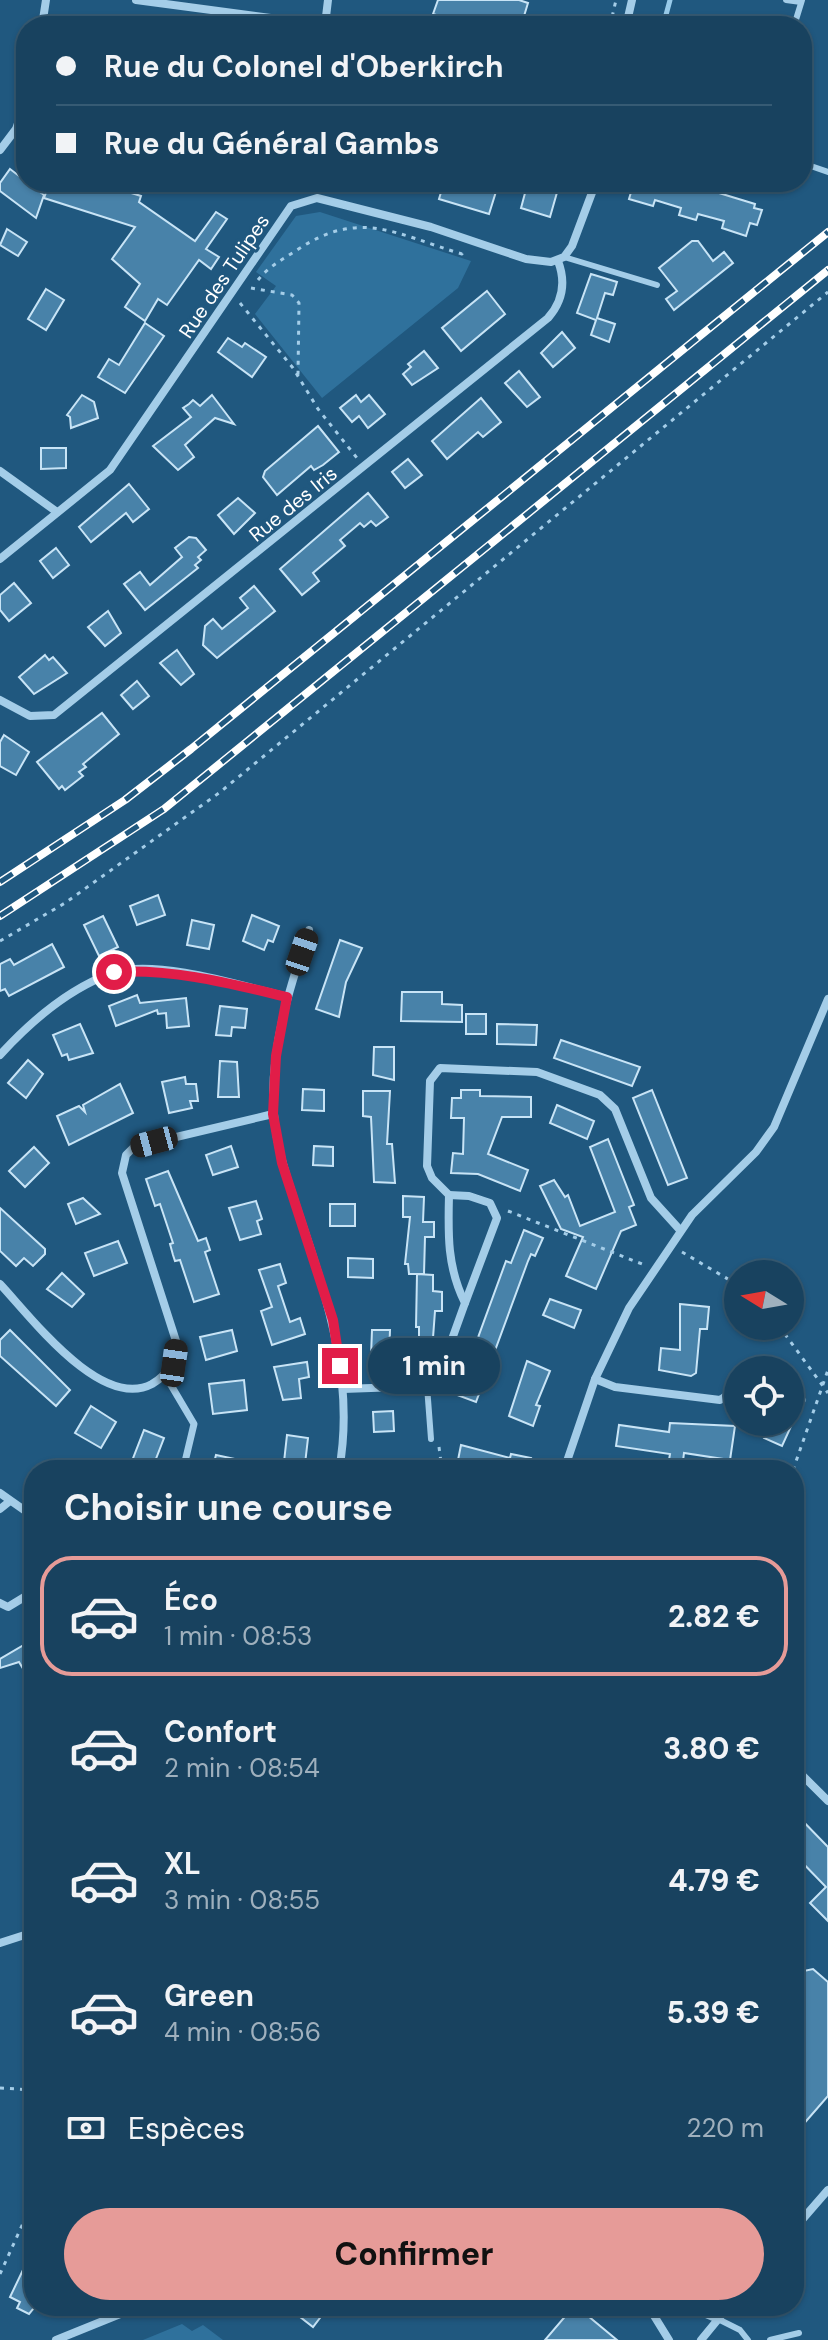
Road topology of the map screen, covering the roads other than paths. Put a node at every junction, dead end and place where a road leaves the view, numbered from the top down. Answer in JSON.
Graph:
{"nodes":[{"id":1,"x":136,"y":0,"type":"edge"},
{"id":2,"x":786,"y":0,"type":"edge"},
{"id":3,"x":801,"y":1,"type":"edge"},
{"id":4,"x":257,"y":16,"type":"edge"},
{"id":5,"x":16,"y":129,"type":"edge"},
{"id":6,"x":0,"y":150,"type":"edge"},
{"id":7,"x":593,"y":192,"type":"edge"},
{"id":8,"x":561,"y":259,"type":"junction"},
{"id":9,"x":657,"y":285,"type":"dead end"},
{"id":10,"x":0,"y":471,"type":"edge"},
{"id":11,"x":57,"y":512,"type":"junction"},
{"id":12,"x":0,"y":559,"type":"edge"},
{"id":13,"x":0,"y":700,"type":"edge"},
{"id":14,"x":309,"y":930,"type":"dead end"},
{"id":15,"x":287,"y":997,"type":"junction"},
{"id":16,"x":828,"y":999,"type":"edge"},
{"id":17,"x":0,"y":1055,"type":"edge"},
{"id":18,"x":273,"y":1114,"type":"junction"},
{"id":19,"x":449,"y":1195,"type":"junction"},
{"id":20,"x":680,"y":1230,"type":"junction"},
{"id":21,"x":0,"y":1284,"type":"edge"},
{"id":22,"x":465,"y":1303,"type":"junction"},
{"id":23,"x":165,"y":1375,"type":"junction"},
{"id":24,"x":595,"y":1379,"type":"junction"},
{"id":25,"x":427,"y":1386,"type":"junction"},
{"id":26,"x":343,"y":1389,"type":"junction"},
{"id":27,"x":724,"y":1397,"type":"edge"},
{"id":28,"x":431,"y":1439,"type":"road end"},
{"id":29,"x":185,"y":1460,"type":"edge"},
{"id":30,"x":339,"y":1460,"type":"edge"},
{"id":31,"x":568,"y":1460,"type":"edge"},
{"id":32,"x":0,"y":1493,"type":"edge"},
{"id":33,"x":10,"y":1501,"type":"junction"},
{"id":34,"x":0,"y":1509,"type":"edge"},
{"id":35,"x":24,"y":1510,"type":"edge"},
{"id":36,"x":24,"y":1599,"type":"edge"},
{"id":37,"x":0,"y":1603,"type":"edge"},
{"id":38,"x":804,"y":1777,"type":"edge"},
{"id":39,"x":828,"y":1801,"type":"edge"},
{"id":40,"x":24,"y":1935,"type":"edge"},
{"id":41,"x":0,"y":1943,"type":"edge"},
{"id":42,"x":828,"y":2190,"type":"edge"},
{"id":43,"x":804,"y":2218,"type":"edge"},
{"id":44,"x":115,"y":2316,"type":"edge"},
{"id":45,"x":654,"y":2316,"type":"edge"},
{"id":46,"x":711,"y":2316,"type":"edge"},
{"id":47,"x":721,"y":2316,"type":"edge"},
{"id":48,"x":718,"y":2319,"type":"junction"},
{"id":49,"x":799,"y":2333,"type":"dead end"},
{"id":50,"x":56,"y":2340,"type":"edge"},
{"id":51,"x":669,"y":2340,"type":"edge"},
{"id":52,"x":701,"y":2340,"type":"edge"},
{"id":53,"x":748,"y":2340,"type":"edge"},
{"id":54,"x":770,"y":2340,"type":"edge"}],
"edges":[{"from":1,"to":4,"type":"street"},
{"from":2,"to":3,"type":"lane"},
{"from":5,"to":6,"type":"street"},
{"from":7,"to":8,"type":"street"},
{"from":8,"to":9,"type":"lane"},
{"from":8,"to":11,"type":"street","name":"Rue des Tulipes"},
{"from":8,"to":13,"type":"street","name":"Rue des Iris"},
{"from":10,"to":11,"type":"street"},
{"from":11,"to":12,"type":"street","name":"Rue des Tulipes"},
{"from":14,"to":15,"type":"street"},
{"from":15,"to":17,"type":"street"},
{"from":15,"to":18,"type":"street"},
{"from":16,"to":20,"type":"street"},
{"from":18,"to":23,"type":"street"},
{"from":18,"to":26,"type":"street"},
{"from":19,"to":20,"type":"street"},
{"from":19,"to":22,"type":"street"},
{"from":19,"to":22,"type":"street"},
{"from":20,"to":24,"type":"street"},
{"from":21,"to":23,"type":"street"},
{"from":22,"to":25,"type":"street"},
{"from":23,"to":29,"type":"street"},
{"from":24,"to":27,"type":"street"},
{"from":24,"to":31,"type":"street"},
{"from":25,"to":26,"type":"street"},
{"from":25,"to":28,"type":"lane"},
{"from":26,"to":30,"type":"street"},
{"from":32,"to":33,"type":"street"},
{"from":33,"to":34,"type":"street"},
{"from":33,"to":35,"type":"street"},
{"from":36,"to":37,"type":"street"},
{"from":38,"to":39,"type":"street"},
{"from":40,"to":41,"type":"street"},
{"from":42,"to":43,"type":"street"},
{"from":44,"to":50,"type":"street"},
{"from":45,"to":51,"type":"street"},
{"from":46,"to":48,"type":"street"},
{"from":47,"to":48,"type":"street"},
{"from":48,"to":52,"type":"street"},
{"from":48,"to":53,"type":"lane"},
{"from":49,"to":54,"type":"lane"}]}
